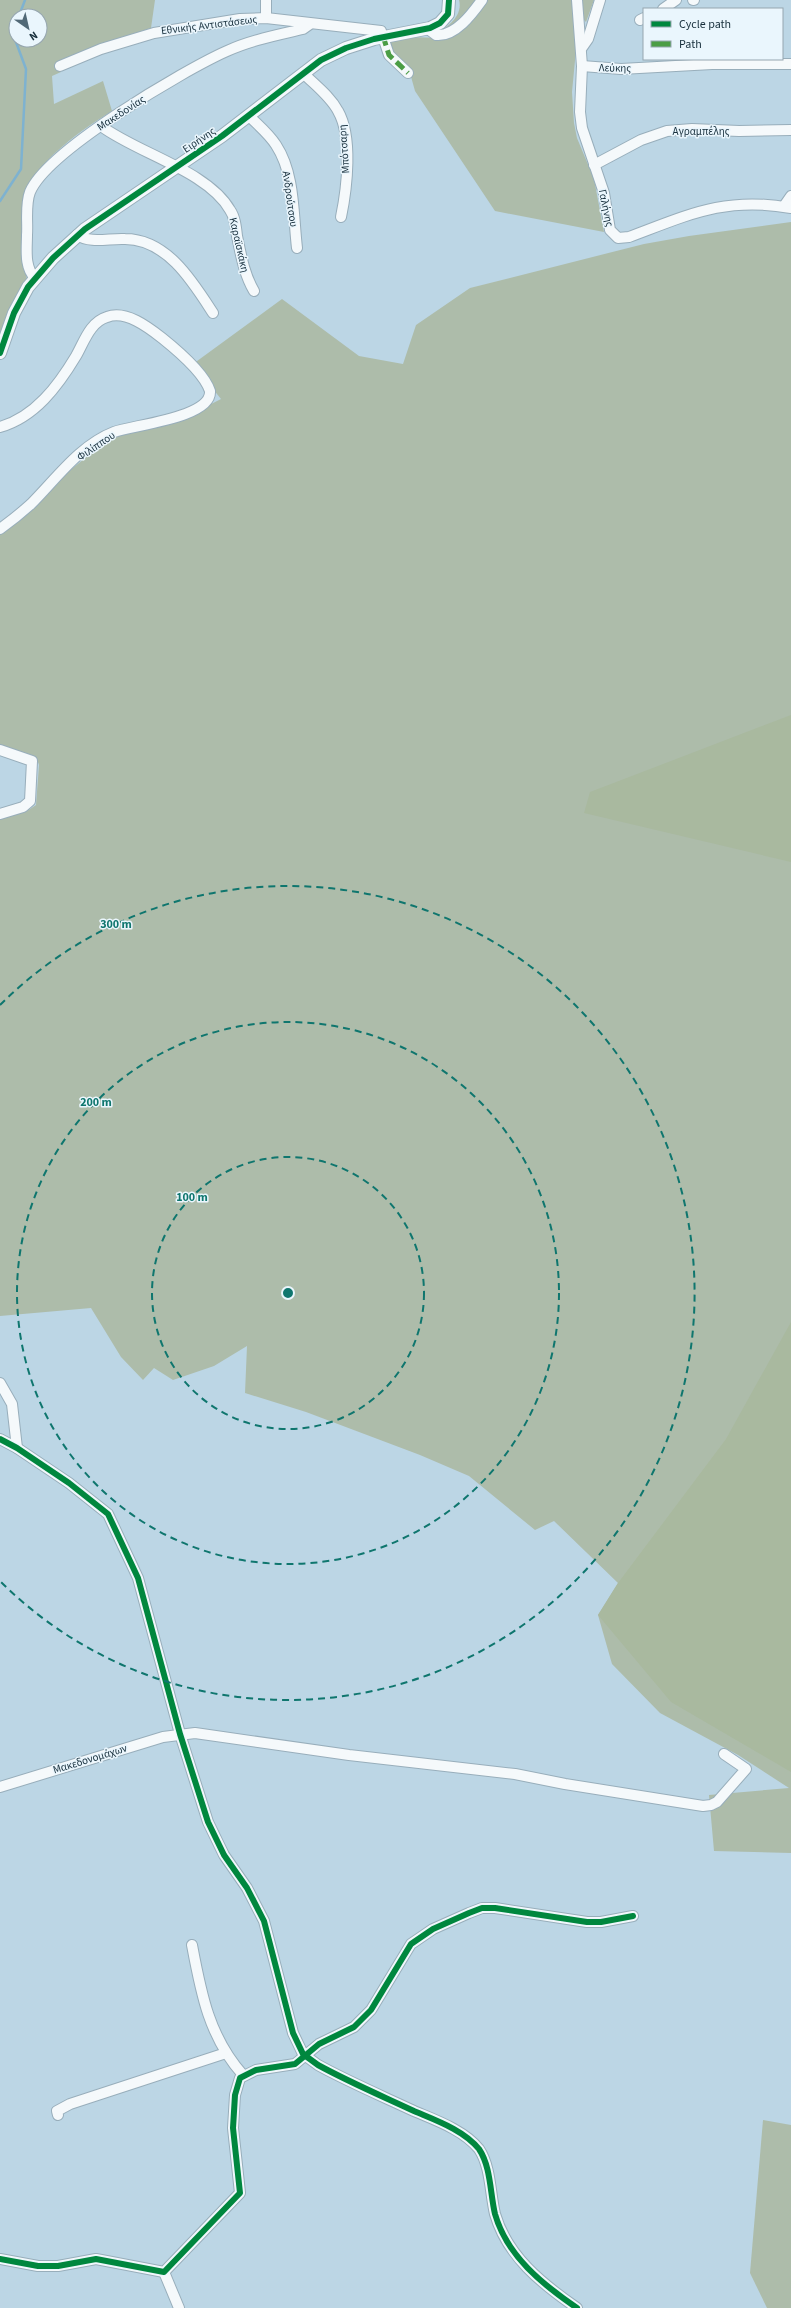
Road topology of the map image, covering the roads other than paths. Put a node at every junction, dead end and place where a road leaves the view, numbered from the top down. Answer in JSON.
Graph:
{"nodes":[{"id":1,"x":266,"y":0,"type":"edge"},
{"id":2,"x":449,"y":0,"type":"edge"},
{"id":3,"x":482,"y":0,"type":"edge"},
{"id":4,"x":577,"y":0,"type":"edge"},
{"id":5,"x":600,"y":0,"type":"edge"},
{"id":6,"x":676,"y":0,"type":"edge"},
{"id":7,"x":664,"y":8,"type":"edge"},
{"id":8,"x":266,"y":18,"type":"junction"},
{"id":9,"x":310,"y":24,"type":"junction"},
{"id":10,"x":428,"y":29,"type":"junction"},
{"id":11,"x":383,"y":36,"type":"junction"},
{"id":12,"x":581,"y":49,"type":"junction"},
{"id":13,"x":791,"y":64,"type":"edge"},
{"id":14,"x":60,"y":66,"type":"dead end"},
{"id":15,"x":582,"y":66,"type":"junction"},
{"id":16,"x":303,"y":73,"type":"junction"},
{"id":17,"x":408,"y":73,"type":"dead end"},
{"id":18,"x":249,"y":116,"type":"junction"},
{"id":19,"x":101,"y":126,"type":"junction"},
{"id":20,"x":791,"y":130,"type":"edge"},
{"id":21,"x":594,"y":165,"type":"junction"},
{"id":22,"x":176,"y":167,"type":"junction"},
{"id":23,"x":791,"y":196,"type":"edge"},
{"id":24,"x":787,"y":207,"type":"edge"},
{"id":25,"x":341,"y":217,"type":"dead end"},
{"id":26,"x":77,"y":235,"type":"junction"},
{"id":27,"x":297,"y":248,"type":"dead end"},
{"id":28,"x":35,"y":278,"type":"junction"},
{"id":29,"x":254,"y":291,"type":"dead end"},
{"id":30,"x":213,"y":312,"type":"dead end"},
{"id":31,"x":0,"y":353,"type":"edge"},
{"id":32,"x":0,"y":427,"type":"edge"},
{"id":33,"x":0,"y":529,"type":"edge"},
{"id":34,"x":0,"y":750,"type":"edge"},
{"id":35,"x":0,"y":814,"type":"edge"},
{"id":36,"x":0,"y":1383,"type":"edge"},
{"id":37,"x":0,"y":1439,"type":"edge"},
{"id":38,"x":17,"y":1448,"type":"junction"},
{"id":39,"x":180,"y":1734,"type":"junction"},
{"id":40,"x":724,"y":1754,"type":"dead end"},
{"id":41,"x":0,"y":1787,"type":"edge"},
{"id":42,"x":633,"y":1916,"type":"dead end"},
{"id":43,"x":192,"y":1944,"type":"dead end"},
{"id":44,"x":226,"y":2054,"type":"junction"},
{"id":45,"x":306,"y":2057,"type":"junction"},
{"id":46,"x":243,"y":2075,"type":"junction"},
{"id":47,"x":58,"y":2115,"type":"dead end"},
{"id":48,"x":0,"y":2259,"type":"edge"},
{"id":49,"x":164,"y":2272,"type":"junction"},
{"id":50,"x":179,"y":2308,"type":"edge"},
{"id":51,"x":577,"y":2308,"type":"edge"}],
"edges":[{"from":1,"to":8,"type":"street"},
{"from":2,"to":10,"type":"street","name":"Ειρήνης"},
{"from":3,"to":10,"type":"street"},
{"from":4,"to":12,"type":"street","name":"Γαλήνης"},
{"from":5,"to":12,"type":"street"},
{"from":6,"to":7,"type":"street"},
{"from":8,"to":9,"type":"street","name":"Εθνικής Αντιστάσεως"},
{"from":8,"to":14,"type":"street","name":"Εθνικής Αντιστάσεως"},
{"from":9,"to":11,"type":"street","name":"Εθνικής Αντιστάσεως"},
{"from":9,"to":19,"type":"street","name":"Μακεδονίας"},
{"from":10,"to":11,"type":"street","name":"Ειρήνης"},
{"from":11,"to":16,"type":"street","name":"Ειρήνης"},
{"from":11,"to":17,"type":"street"},
{"from":12,"to":15,"type":"street","name":"Γαλήνης"},
{"from":13,"to":15,"type":"street","name":"Λεύκης"},
{"from":15,"to":21,"type":"street","name":"Γαλήνης"},
{"from":16,"to":18,"type":"street","name":"Ειρήνης"},
{"from":16,"to":25,"type":"street","name":"Μπότσαρη"},
{"from":18,"to":22,"type":"street","name":"Ειρήνης"},
{"from":18,"to":27,"type":"street","name":"Ανδρούτσου"},
{"from":19,"to":22,"type":"street","name":"Καραϊσκάκη"},
{"from":19,"to":28,"type":"street","name":"Μακεδονίας"},
{"from":20,"to":21,"type":"street","name":"Αγραμπέλης"},
{"from":21,"to":24,"type":"street","name":"Γαλήνης"},
{"from":22,"to":26,"type":"street","name":"Ειρήνης"},
{"from":22,"to":29,"type":"street","name":"Καραϊσκάκη"},
{"from":23,"to":24,"type":"street"},
{"from":26,"to":28,"type":"street","name":"Ειρήνης"},
{"from":26,"to":30,"type":"street"},
{"from":28,"to":31,"type":"street","name":"Ειρήνης"},
{"from":32,"to":33,"type":"street","name":"Φιλίππου"},
{"from":34,"to":35,"type":"street"},
{"from":36,"to":38,"type":"street"},
{"from":37,"to":38,"type":"street"},
{"from":38,"to":39,"type":"street"},
{"from":39,"to":40,"type":"street","name":"Μακεδονομάχων"},
{"from":39,"to":41,"type":"street","name":"Μακεδονομάχων"},
{"from":39,"to":45,"type":"street"},
{"from":42,"to":45,"type":"street"},
{"from":43,"to":44,"type":"street"},
{"from":44,"to":46,"type":"street"},
{"from":44,"to":47,"type":"street"},
{"from":45,"to":46,"type":"street"},
{"from":45,"to":51,"type":"street"},
{"from":46,"to":49,"type":"street"},
{"from":48,"to":49,"type":"street"},
{"from":49,"to":50,"type":"street"}]}
